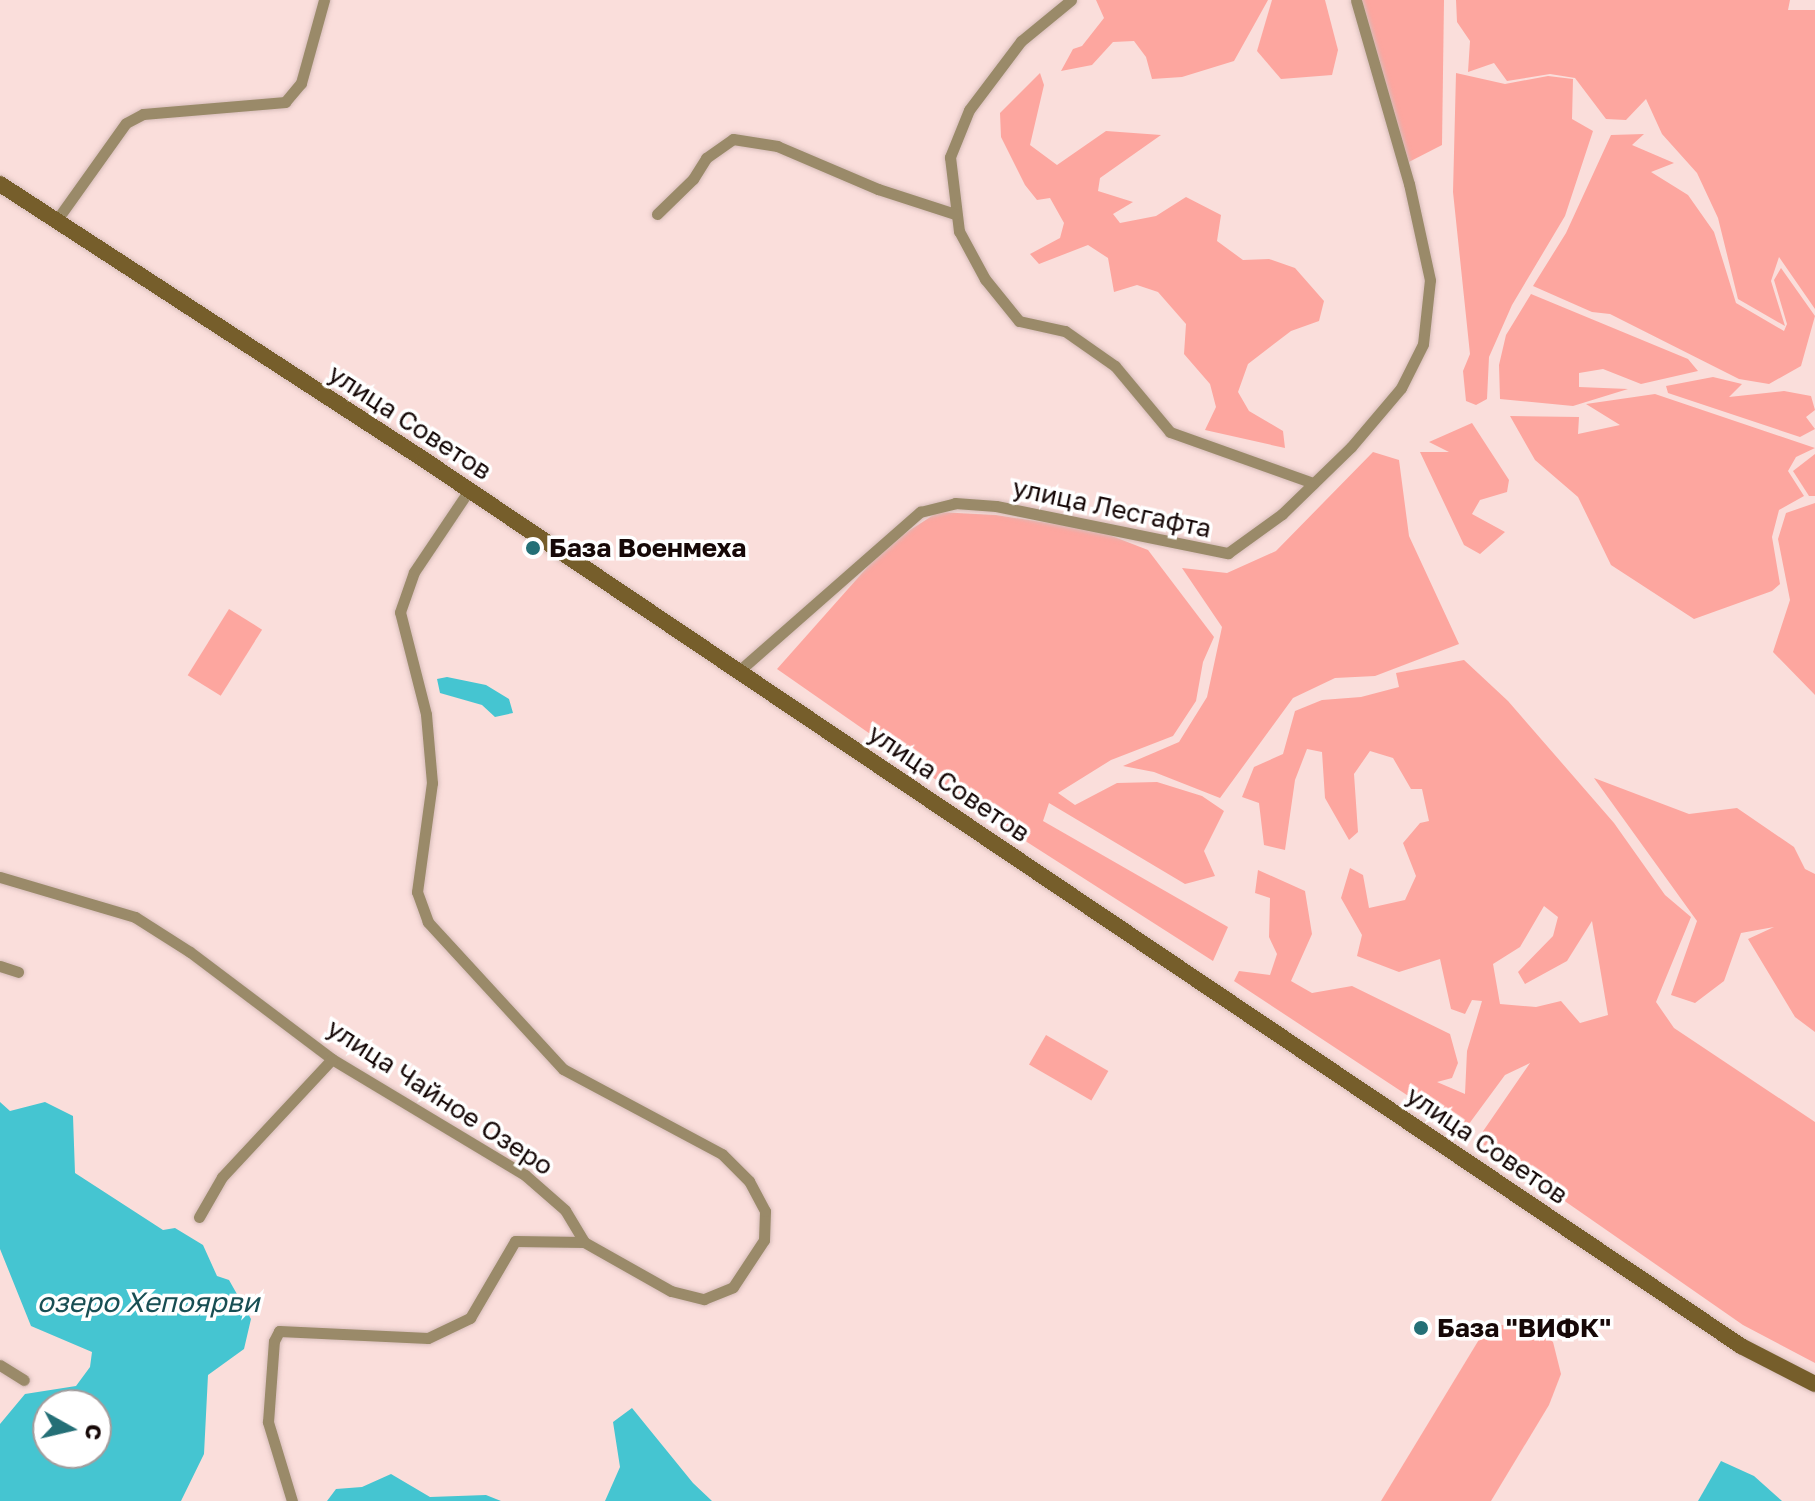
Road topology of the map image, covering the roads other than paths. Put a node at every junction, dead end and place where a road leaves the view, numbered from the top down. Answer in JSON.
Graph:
{"nodes":[{"id":1,"x":324,"y":0,"type":"edge"},
{"id":2,"x":1071,"y":0,"type":"edge"},
{"id":3,"x":1356,"y":0,"type":"edge"},
{"id":4,"x":0,"y":184,"type":"edge"},
{"id":5,"x":657,"y":214,"type":"dead end"},
{"id":6,"x":955,"y":214,"type":"junction"},
{"id":7,"x":56,"y":221,"type":"junction"},
{"id":8,"x":1313,"y":483,"type":"junction"},
{"id":9,"x":469,"y":490,"type":"junction"},
{"id":10,"x":740,"y":670,"type":"junction"},
{"id":11,"x":0,"y":877,"type":"edge"},
{"id":12,"x":0,"y":966,"type":"edge"},
{"id":13,"x":18,"y":972,"type":"dead end"},
{"id":14,"x":332,"y":1059,"type":"junction"},
{"id":15,"x":199,"y":1217,"type":"dead end"},
{"id":16,"x":584,"y":1242,"type":"junction"},
{"id":17,"x":0,"y":1365,"type":"edge"},
{"id":18,"x":24,"y":1380,"type":"dead end"},
{"id":19,"x":1815,"y":1384,"type":"edge"},
{"id":20,"x":292,"y":1501,"type":"edge"}],
"edges":[{"from":1,"to":7,"type":"street"},
{"from":2,"to":6,"type":"street"},
{"from":3,"to":8,"type":"street","name":"улица Лесгафта"},
{"from":4,"to":7,"type":"main road","name":"улица Советов"},
{"from":5,"to":6,"type":"street"},
{"from":6,"to":8,"type":"street"},
{"from":7,"to":9,"type":"main road","name":"улица Советов"},
{"from":8,"to":10,"type":"street","name":"улица Лесгафта"},
{"from":9,"to":10,"type":"main road","name":"улица Советов"},
{"from":9,"to":16,"type":"street"},
{"from":10,"to":19,"type":"main road","name":"улица Советов"},
{"from":11,"to":14,"type":"street","name":"улица Чайное Озеро"},
{"from":12,"to":13,"type":"street"},
{"from":14,"to":15,"type":"street"},
{"from":14,"to":16,"type":"street","name":"улица Чайное Озеро"},
{"from":16,"to":20,"type":"street"},
{"from":17,"to":18,"type":"street"}]}
